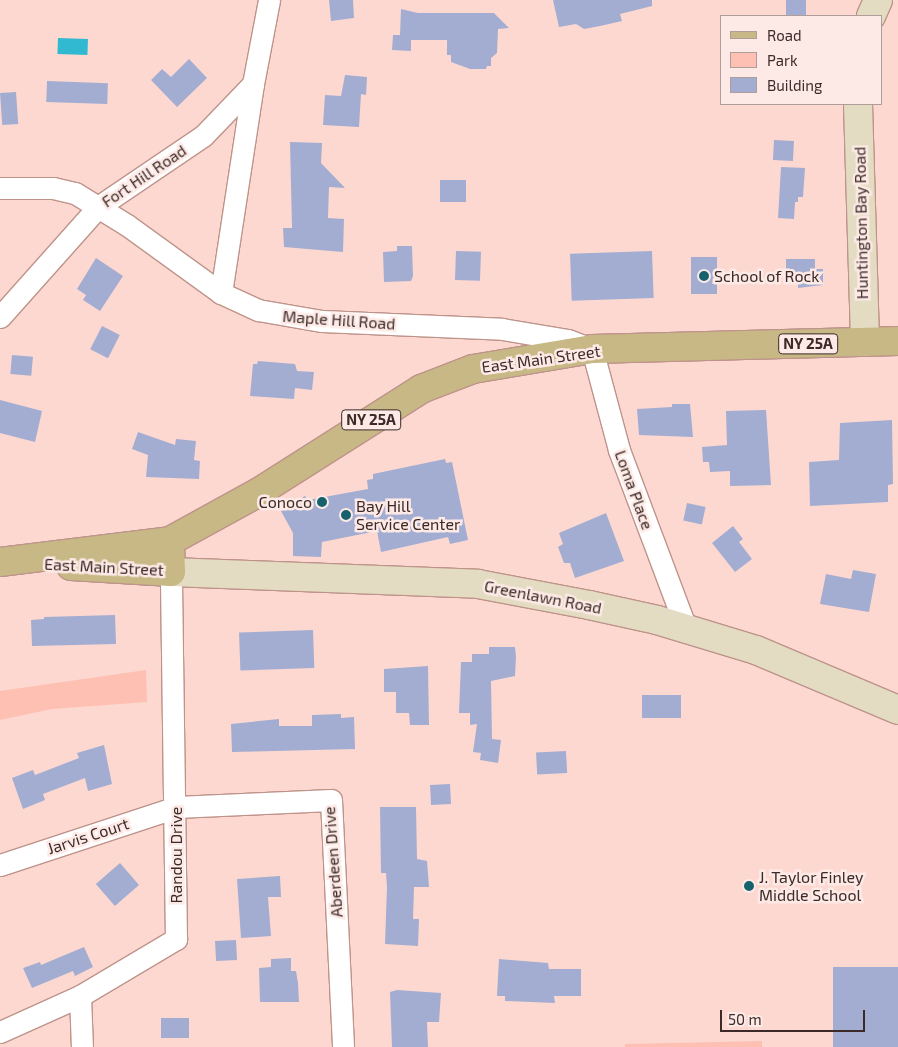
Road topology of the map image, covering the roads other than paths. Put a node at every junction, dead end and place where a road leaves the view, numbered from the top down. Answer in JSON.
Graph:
{"nodes":[{"id":1,"x":269,"y":0,"type":"edge"},
{"id":2,"x":878,"y":0,"type":"edge"},
{"id":3,"x":871,"y":15,"type":"edge"},
{"id":4,"x":253,"y":84,"type":"junction"},
{"id":5,"x":858,"y":105,"type":"edge"},
{"id":6,"x":0,"y":188,"type":"edge"},
{"id":7,"x":98,"y":207,"type":"junction"},
{"id":8,"x":221,"y":293,"type":"junction"},
{"id":9,"x":0,"y":317,"type":"edge"},
{"id":10,"x":864,"y":342,"type":"junction"},
{"id":11,"x":898,"y":342,"type":"edge"},
{"id":12,"x":592,"y":349,"type":"junction"},
{"id":13,"x":170,"y":541,"type":"junction"},
{"id":14,"x":4,"y":562,"type":"edge"},
{"id":15,"x":170,"y":572,"type":"junction"},
{"id":16,"x":686,"y":628,"type":"junction"},
{"id":17,"x":898,"y":710,"type":"edge"},
{"id":18,"x":176,"y":806,"type":"junction"},
{"id":19,"x":0,"y":865,"type":"edge"},
{"id":20,"x":80,"y":996,"type":"junction"},
{"id":21,"x":0,"y":1032,"type":"edge"},
{"id":22,"x":82,"y":1047,"type":"edge"},
{"id":23,"x":343,"y":1047,"type":"edge"}],
"edges":[{"from":1,"to":4,"type":"street"},
{"from":2,"to":3,"type":"main road"},
{"from":4,"to":7,"type":"street","name":"Fort Hill Road"},
{"from":4,"to":8,"type":"street"},
{"from":5,"to":10,"type":"main road","name":"Huntington Bay Road"},
{"from":6,"to":7,"type":"street","name":"Maple Hill Road"},
{"from":7,"to":8,"type":"street","name":"Maple Hill Road"},
{"from":7,"to":9,"type":"street","name":"Fort Hill Road"},
{"from":8,"to":12,"type":"street","name":"Maple Hill Road"},
{"from":10,"to":11,"type":"main road","name":"East Main Street","number":"NY 25A"},
{"from":10,"to":12,"type":"main road","name":"East Main Street","number":"NY 25A"},
{"from":12,"to":13,"type":"main road","name":"East Main Street","number":"NY 25A"},
{"from":12,"to":16,"type":"street","name":"Loma Place"},
{"from":13,"to":14,"type":"main road","name":"East Main Street"},
{"from":13,"to":15,"type":"main road","name":"East Main Street"},
{"from":14,"to":15,"type":"main road","name":"East Main Street"},
{"from":15,"to":16,"type":"main road","name":"Greenlawn Road"},
{"from":15,"to":18,"type":"street","name":"Randou Drive"},
{"from":16,"to":17,"type":"main road","name":"Greenlawn Road"},
{"from":18,"to":19,"type":"street","name":"Jarvis Court"},
{"from":18,"to":20,"type":"street","name":"Randou Drive"},
{"from":18,"to":23,"type":"street","name":"Aberdeen Drive"},
{"from":20,"to":21,"type":"street","name":"Randou Drive"},
{"from":20,"to":22,"type":"street"}]}
